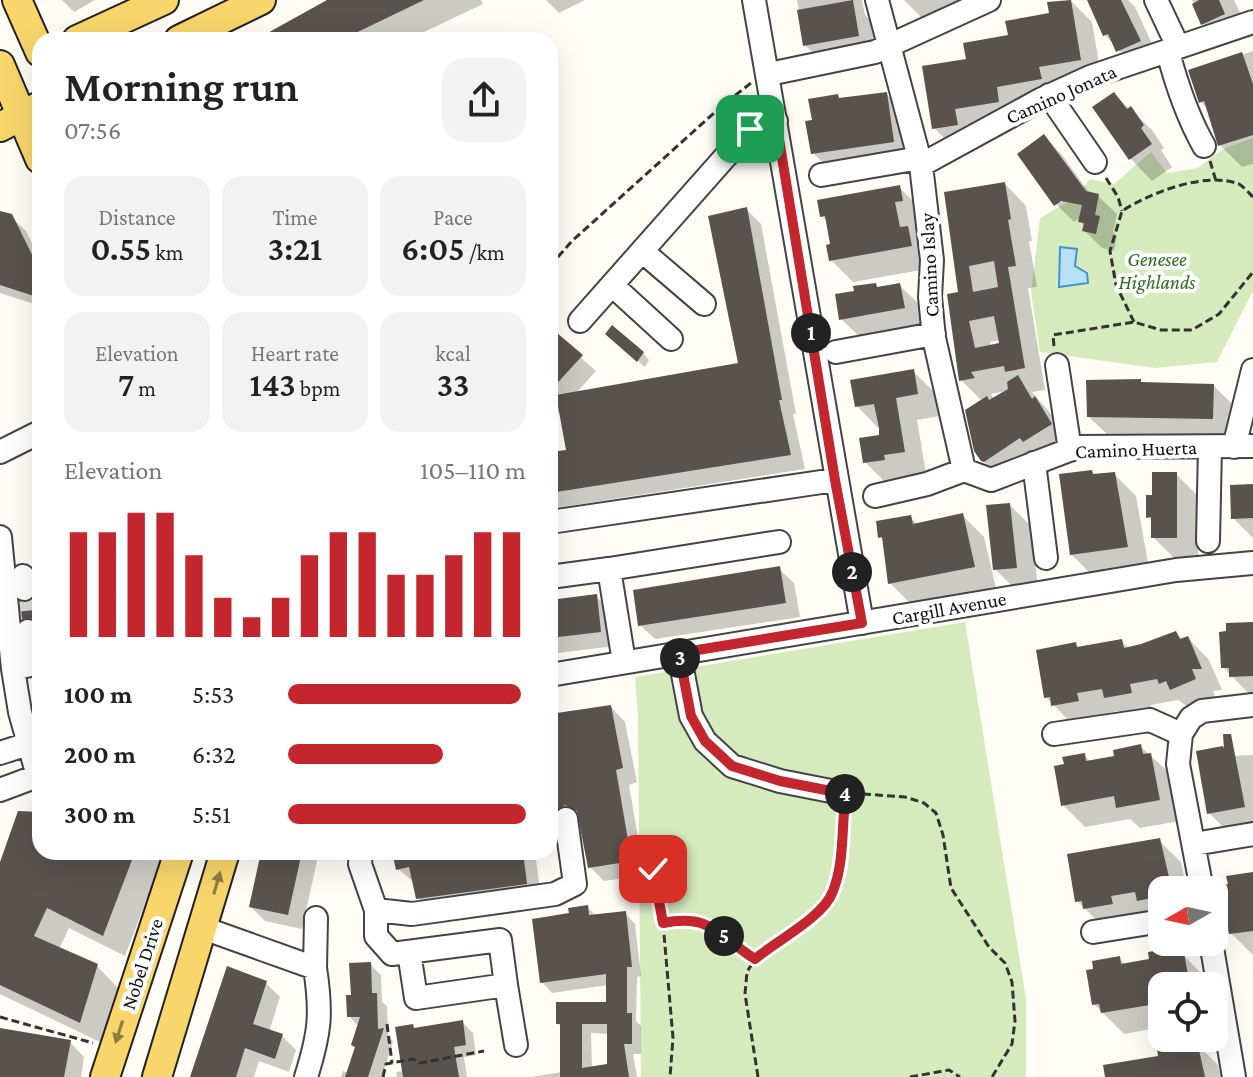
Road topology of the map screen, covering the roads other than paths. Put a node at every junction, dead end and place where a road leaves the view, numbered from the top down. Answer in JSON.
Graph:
{"nodes":[{"id":1,"x":17,"y":0,"type":"edge"},
{"id":2,"x":164,"y":0,"type":"edge"},
{"id":3,"x":261,"y":0,"type":"edge"},
{"id":4,"x":754,"y":0,"type":"edge"},
{"id":5,"x":877,"y":0,"type":"edge"},
{"id":6,"x":989,"y":0,"type":"edge"},
{"id":7,"x":1156,"y":0,"type":"edge"},
{"id":8,"x":1253,"y":22,"type":"edge"},
{"id":9,"x":94,"y":32,"type":"edge"},
{"id":10,"x":195,"y":32,"type":"edge"},
{"id":11,"x":32,"y":35,"type":"edge"},
{"id":12,"x":1170,"y":44,"type":"junction"},
{"id":13,"x":891,"y":47,"type":"junction"},
{"id":14,"x":32,"y":57,"type":"edge"},
{"id":15,"x":1,"y":71,"type":"edge"},
{"id":16,"x":769,"y":74,"type":"junction"},
{"id":17,"x":1049,"y":95,"type":"junction"},
{"id":18,"x":20,"y":117,"type":"edge"},
{"id":19,"x":776,"y":121,"type":"junction"},
{"id":20,"x":32,"y":142,"type":"edge"},
{"id":21,"x":1204,"y":146,"type":"dead end"},
{"id":22,"x":920,"y":162,"type":"junction"},
{"id":23,"x":1095,"y":162,"type":"road end"},
{"id":24,"x":821,"y":175,"type":"dead end"},
{"id":25,"x":642,"y":251,"type":"junction"},
{"id":26,"x":612,"y":285,"type":"junction"},
{"id":27,"x":704,"y":304,"type":"dead end"},
{"id":28,"x":580,"y":321,"type":"dead end"},
{"id":29,"x":934,"y":334,"type":"junction"},
{"id":30,"x":671,"y":339,"type":"dead end"},
{"id":31,"x":836,"y":352,"type":"dead end"},
{"id":32,"x":1057,"y":365,"type":"road end"},
{"id":33,"x":1253,"y":370,"type":"edge"},
{"id":34,"x":32,"y":436,"type":"edge"},
{"id":35,"x":1243,"y":446,"type":"edge"},
{"id":36,"x":1210,"y":447,"type":"junction"},
{"id":37,"x":1070,"y":450,"type":"junction"},
{"id":38,"x":0,"y":452,"type":"edge"},
{"id":39,"x":1034,"y":463,"type":"junction"},
{"id":40,"x":971,"y":473,"type":"junction"},
{"id":41,"x":835,"y":480,"type":"junction"},
{"id":42,"x":875,"y":496,"type":"dead end"},
{"id":43,"x":558,"y":521,"type":"edge"},
{"id":44,"x":0,"y":537,"type":"edge"},
{"id":45,"x":1208,"y":541,"type":"dead end"},
{"id":46,"x":779,"y":542,"type":"dead end"},
{"id":47,"x":1046,"y":558,"type":"dead end"},
{"id":48,"x":1253,"y":563,"type":"edge"},
{"id":49,"x":609,"y":569,"type":"junction"},
{"id":50,"x":558,"y":576,"type":"edge"},
{"id":51,"x":862,"y":623,"type":"junction"},
{"id":52,"x":32,"y":653,"type":"edge"},
{"id":53,"x":679,"y":653,"type":"junction"},
{"id":54,"x":624,"y":662,"type":"junction"},
{"id":55,"x":558,"y":674,"type":"edge"},
{"id":56,"x":1253,"y":705,"type":"edge"},
{"id":57,"x":1054,"y":734,"type":"dead end"},
{"id":58,"x":1181,"y":734,"type":"junction"},
{"id":59,"x":32,"y":743,"type":"edge"},
{"id":60,"x":0,"y":753,"type":"edge"},
{"id":61,"x":32,"y":778,"type":"edge"},
{"id":62,"x":0,"y":790,"type":"edge"},
{"id":63,"x":846,"y":794,"type":"road end"},
{"id":64,"x":566,"y":819,"type":"dead end"},
{"id":65,"x":1253,"y":834,"type":"edge"},
{"id":66,"x":1194,"y":844,"type":"junction"},
{"id":67,"x":176,"y":860,"type":"edge"},
{"id":68,"x":223,"y":860,"type":"edge"},
{"id":69,"x":360,"y":860,"type":"edge"},
{"id":70,"x":1200,"y":876,"type":"edge"},
{"id":71,"x":376,"y":910,"type":"junction"},
{"id":72,"x":316,"y":918,"type":"dead end"},
{"id":73,"x":1148,"y":923,"type":"edge"},
{"id":74,"x":203,"y":928,"type":"junction"},
{"id":75,"x":1093,"y":932,"type":"dead end"},
{"id":76,"x":409,"y":952,"type":"junction"},
{"id":77,"x":1213,"y":956,"type":"edge"},
{"id":78,"x":315,"y":968,"type":"junction"},
{"id":79,"x":506,"y":985,"type":"junction"},
{"id":80,"x":516,"y":1045,"type":"dead end"},
{"id":81,"x":105,"y":1077,"type":"edge"},
{"id":82,"x":157,"y":1077,"type":"edge"},
{"id":83,"x":306,"y":1077,"type":"edge"},
{"id":84,"x":1234,"y":1077,"type":"edge"}],
"edges":[{"from":1,"to":11,"type":"main road"},
{"from":2,"to":9,"type":"main road"},
{"from":3,"to":10,"type":"main road"},
{"from":4,"to":16,"type":"street"},
{"from":5,"to":13,"type":"street","name":"Camino Islay"},
{"from":6,"to":13,"type":"street"},
{"from":7,"to":12,"type":"street"},
{"from":8,"to":12,"type":"street","name":"Camino Jonata"},
{"from":12,"to":17,"type":"street","name":"Camino Jonata"},
{"from":12,"to":21,"type":"street"},
{"from":13,"to":16,"type":"street"},
{"from":13,"to":22,"type":"street","name":"Camino Islay"},
{"from":14,"to":15,"type":"main road"},
{"from":15,"to":18,"type":"main road"},
{"from":16,"to":19,"type":"street"},
{"from":17,"to":22,"type":"street","name":"Camino Jonata"},
{"from":17,"to":23,"type":"street"},
{"from":18,"to":20,"type":"main road"},
{"from":19,"to":25,"type":"street"},
{"from":19,"to":41,"type":"street"},
{"from":22,"to":24,"type":"street","name":"Camino Jonata"},
{"from":22,"to":29,"type":"street","name":"Camino Islay"},
{"from":25,"to":26,"type":"street"},
{"from":25,"to":27,"type":"street"},
{"from":26,"to":28,"type":"street"},
{"from":26,"to":30,"type":"street"},
{"from":29,"to":31,"type":"street"},
{"from":29,"to":40,"type":"street","name":"Camino Islay"},
{"from":32,"to":37,"type":"street"},
{"from":33,"to":35,"type":"street"},
{"from":34,"to":38,"type":"street"},
{"from":35,"to":36,"type":"street","name":"Camino Huerta"},
{"from":36,"to":37,"type":"street","name":"Camino Huerta"},
{"from":36,"to":45,"type":"street"},
{"from":37,"to":39,"type":"street","name":"Camino Huerta"},
{"from":39,"to":40,"type":"street","name":"Camino Huerta"},
{"from":39,"to":47,"type":"street"},
{"from":40,"to":42,"type":"street","name":"Camino Huerta"},
{"from":41,"to":43,"type":"street"},
{"from":41,"to":51,"type":"street"},
{"from":44,"to":52,"type":"street"},
{"from":46,"to":49,"type":"street"},
{"from":48,"to":51,"type":"street","name":"Cargill Avenue"},
{"from":49,"to":50,"type":"street"},
{"from":49,"to":54,"type":"street"},
{"from":51,"to":53,"type":"street","name":"Cargill Avenue"},
{"from":53,"to":54,"type":"street","name":"Cargill Avenue"},
{"from":53,"to":63,"type":"street"},
{"from":54,"to":55,"type":"street","name":"Cargill Avenue"},
{"from":56,"to":58,"type":"street"},
{"from":57,"to":58,"type":"street"},
{"from":58,"to":66,"type":"street"},
{"from":59,"to":60,"type":"street"},
{"from":61,"to":62,"type":"street"},
{"from":64,"to":71,"type":"street"},
{"from":65,"to":66,"type":"street"},
{"from":66,"to":70,"type":"street"},
{"from":67,"to":81,"type":"main road","name":"Nobel Drive","one_way":true},
{"from":74,"to":68,"type":"main road","one_way":true},
{"from":69,"to":71,"type":"street"},
{"from":71,"to":76,"type":"street"},
{"from":72,"to":78,"type":"street"},
{"from":73,"to":75,"type":"street"},
{"from":74,"to":78,"type":"street"},
{"from":74,"to":82,"type":"main road"},
{"from":76,"to":79,"type":"street"},
{"from":76,"to":79,"type":"street"},
{"from":77,"to":84,"type":"street"},
{"from":78,"to":83,"type":"street"},
{"from":79,"to":80,"type":"street"}]}
